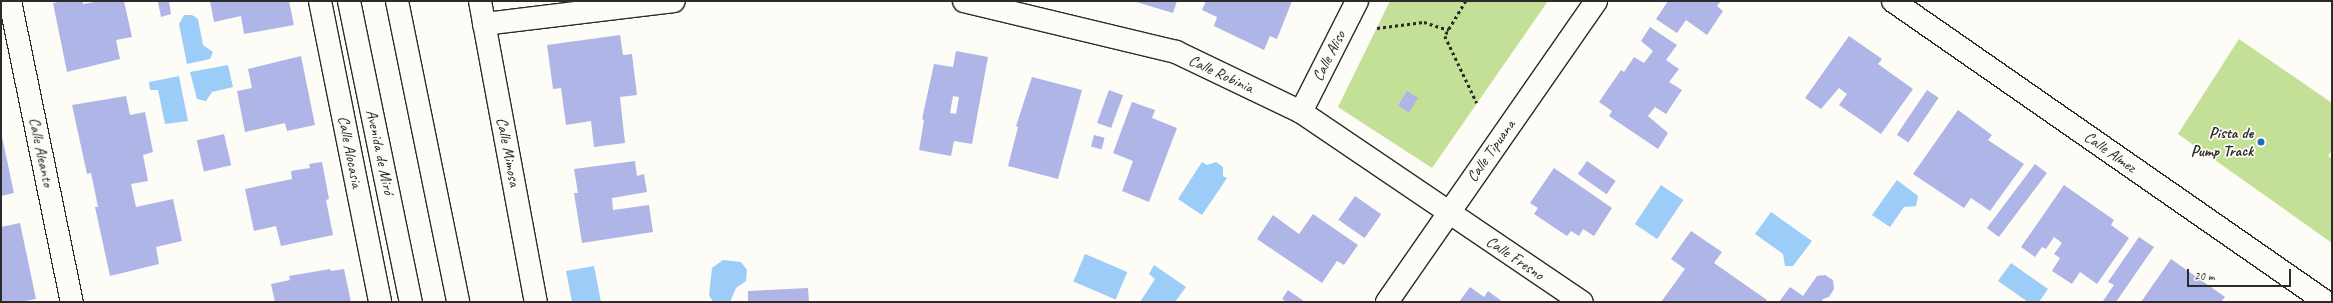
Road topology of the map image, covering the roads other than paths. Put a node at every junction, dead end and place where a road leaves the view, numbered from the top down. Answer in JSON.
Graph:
{"nodes":[{"id":1,"x":10,"y":1,"type":"edge"},
{"id":2,"x":320,"y":1,"type":"edge"},
{"id":3,"x":349,"y":1,"type":"edge"},
{"id":4,"x":397,"y":1,"type":"edge"},
{"id":5,"x":480,"y":1,"type":"edge"},
{"id":6,"x":674,"y":1,"type":"edge"},
{"id":7,"x":964,"y":1,"type":"edge"},
{"id":8,"x":1357,"y":1,"type":"edge"},
{"id":9,"x":1596,"y":1,"type":"edge"},
{"id":10,"x":1893,"y":1,"type":"edge"},
{"id":11,"x":484,"y":24,"type":"junction"},
{"id":12,"x":1301,"y":112,"type":"junction"},
{"id":13,"x":1448,"y":213,"type":"junction"},
{"id":14,"x":72,"y":302,"type":"edge"},
{"id":15,"x":380,"y":302,"type":"edge"},
{"id":16,"x":410,"y":302,"type":"edge"},
{"id":17,"x":458,"y":302,"type":"edge"},
{"id":18,"x":536,"y":302,"type":"edge"},
{"id":19,"x":1387,"y":302,"type":"edge"},
{"id":20,"x":1582,"y":302,"type":"edge"},
{"id":21,"x":2326,"y":302,"type":"edge"}],
"edges":[{"from":1,"to":14,"type":"street","name":"Calle Aleanto"},
{"from":2,"to":15,"type":"street","name":"Calle Alocasia"},
{"from":3,"to":16,"type":"street","name":"Avenida de Miró"},
{"from":4,"to":17,"type":"street"},
{"from":5,"to":11,"type":"street","name":"Calle Mimosa"},
{"from":6,"to":11,"type":"street"},
{"from":7,"to":12,"type":"street","name":"Calle Robinia"},
{"from":8,"to":12,"type":"street","name":"Calle Aliso"},
{"from":9,"to":13,"type":"street","name":"Calle Tipuana"},
{"from":10,"to":21,"type":"street","name":"Calle Almez"},
{"from":11,"to":18,"type":"street","name":"Calle Mimosa"},
{"from":12,"to":13,"type":"street","name":"Calle Robinia"},
{"from":13,"to":19,"type":"street","name":"Calle Tipuana"},
{"from":13,"to":20,"type":"street","name":"Calle Fresno"}]}
